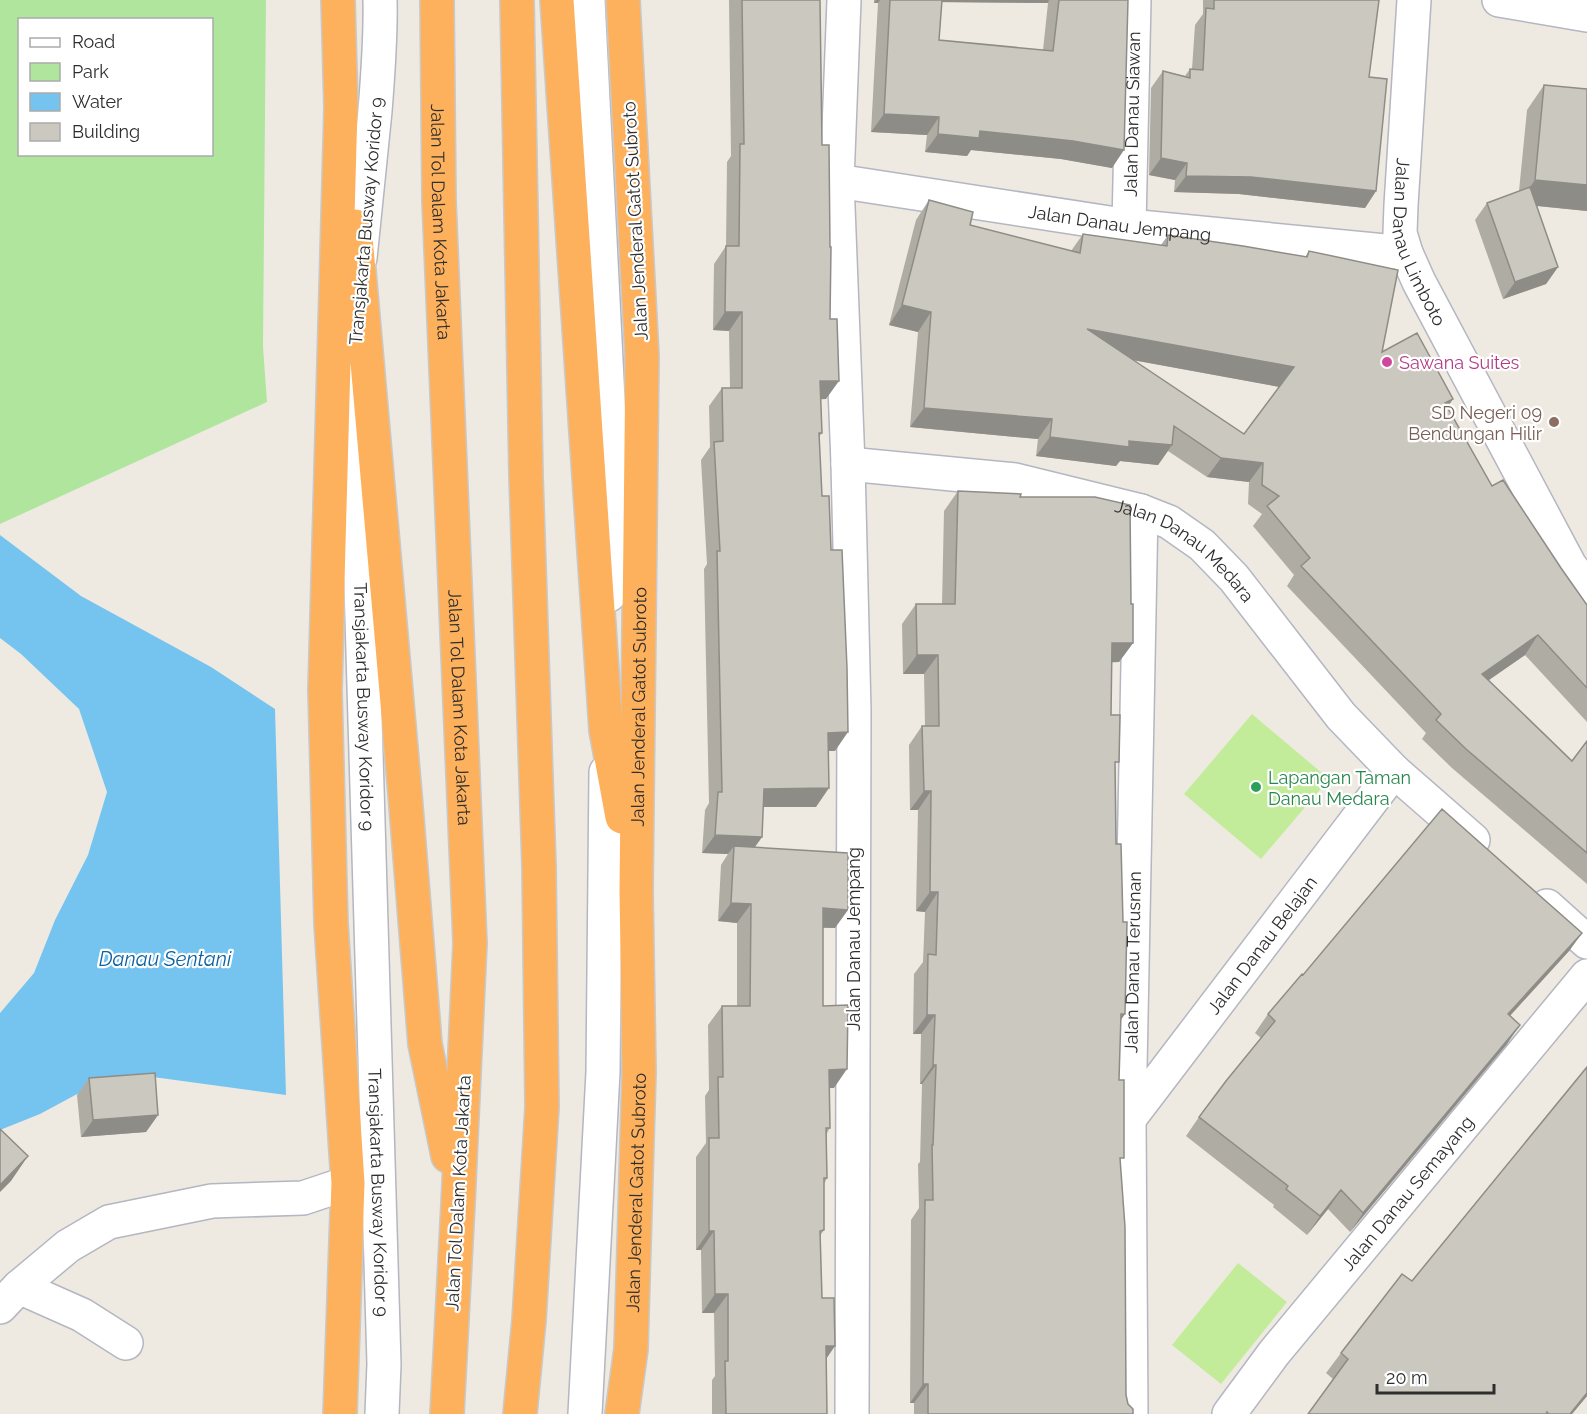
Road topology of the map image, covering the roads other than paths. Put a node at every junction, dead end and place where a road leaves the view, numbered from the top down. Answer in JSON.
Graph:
{"nodes":[{"id":1,"x":338,"y":0,"type":"edge"},
{"id":2,"x":380,"y":0,"type":"edge"},
{"id":3,"x":437,"y":0,"type":"edge"},
{"id":4,"x":517,"y":0,"type":"edge"},
{"id":5,"x":557,"y":0,"type":"edge"},
{"id":6,"x":588,"y":0,"type":"edge"},
{"id":7,"x":623,"y":0,"type":"edge"},
{"id":8,"x":844,"y":0,"type":"edge"},
{"id":9,"x":1134,"y":0,"type":"edge"},
{"id":10,"x":1414,"y":0,"type":"edge"},
{"id":11,"x":1500,"y":0,"type":"edge"},
{"id":12,"x":1587,"y":15,"type":"edge"},
{"id":13,"x":341,"y":108,"type":"junction"},
{"id":14,"x":837,"y":181,"type":"junction"},
{"id":15,"x":1129,"y":226,"type":"junction"},
{"id":16,"x":1406,"y":254,"type":"junction"},
{"id":17,"x":359,"y":264,"type":"junction"},
{"id":18,"x":848,"y":464,"type":"junction"},
{"id":19,"x":1141,"y":511,"type":"junction"},
{"id":20,"x":1587,"y":587,"type":"edge"},
{"id":21,"x":606,"y":730,"type":"junction"},
{"id":22,"x":1394,"y":771,"type":"junction"},
{"id":23,"x":1491,"y":856,"type":"edge"},
{"id":24,"x":1526,"y":887,"type":"edge"},
{"id":25,"x":636,"y":891,"type":"junction"},
{"id":26,"x":1587,"y":942,"type":"edge"},
{"id":27,"x":1587,"y":976,"type":"edge"},
{"id":28,"x":1129,"y":1119,"type":"junction"},
{"id":29,"x":348,"y":1183,"type":"junction"},
{"id":30,"x":458,"y":1204,"type":"junction"},
{"id":31,"x":9,"y":1297,"type":"edge"},
{"id":32,"x":126,"y":1343,"type":"dead end"},
{"id":33,"x":340,"y":1414,"type":"edge"},
{"id":34,"x":382,"y":1414,"type":"edge"},
{"id":35,"x":447,"y":1414,"type":"edge"},
{"id":36,"x":520,"y":1414,"type":"edge"},
{"id":37,"x":585,"y":1414,"type":"edge"},
{"id":38,"x":622,"y":1414,"type":"edge"},
{"id":39,"x":852,"y":1414,"type":"edge"},
{"id":40,"x":1131,"y":1414,"type":"edge"},
{"id":41,"x":1229,"y":1414,"type":"edge"}],
"edges":[{"from":1,"to":13,"type":"highway"},
{"from":2,"to":17,"type":"street","name":"Transjakarta Busway Koridor 9"},
{"from":3,"to":30,"type":"highway","name":"Jalan Tol Dalam Kota Jakarta"},
{"from":4,"to":36,"type":"highway"},
{"from":5,"to":21,"type":"highway"},
{"from":6,"to":21,"type":"street"},
{"from":7,"to":25,"type":"highway","name":"Jalan Jenderal Gatot Subroto"},
{"from":8,"to":14,"type":"street"},
{"from":9,"to":15,"type":"street","name":"Jalan Danau Siawan"},
{"from":10,"to":16,"type":"street","name":"Jalan Danau Limboto"},
{"from":11,"to":12,"type":"street"},
{"from":13,"to":17,"type":"highway"},
{"from":13,"to":29,"type":"highway"},
{"from":14,"to":15,"type":"street","name":"Jalan Danau Jempang"},
{"from":14,"to":18,"type":"street"},
{"from":15,"to":16,"type":"street","name":"Jalan Danau Jempang"},
{"from":16,"to":20,"type":"street","name":"Jalan Danau Limboto"},
{"from":17,"to":30,"type":"highway"},
{"from":17,"to":34,"type":"street","name":"Transjakarta Busway Koridor 9"},
{"from":18,"to":19,"type":"street","name":"Jalan Danau Medara"},
{"from":18,"to":39,"type":"street","name":"Jalan Danau Jempang"},
{"from":19,"to":22,"type":"street","name":"Jalan Danau Medara"},
{"from":19,"to":28,"type":"street","name":"Jalan Danau Terusnan"},
{"from":21,"to":25,"type":"highway"},
{"from":21,"to":37,"type":"street"},
{"from":22,"to":23,"type":"street","name":"Jalan Danau Medara"},
{"from":22,"to":28,"type":"street","name":"Jalan Danau Belajan"},
{"from":24,"to":26,"type":"street"},
{"from":25,"to":38,"type":"highway","name":"Jalan Jenderal Gatot Subroto"},
{"from":27,"to":41,"type":"street","name":"Jalan Danau Semayang"},
{"from":28,"to":40,"type":"street","name":"Jalan Danau Terusnan"},
{"from":29,"to":31,"type":"street"},
{"from":29,"to":33,"type":"highway"},
{"from":30,"to":35,"type":"highway","name":"Jalan Tol Dalam Kota Jakarta"},
{"from":31,"to":32,"type":"street"}]}
